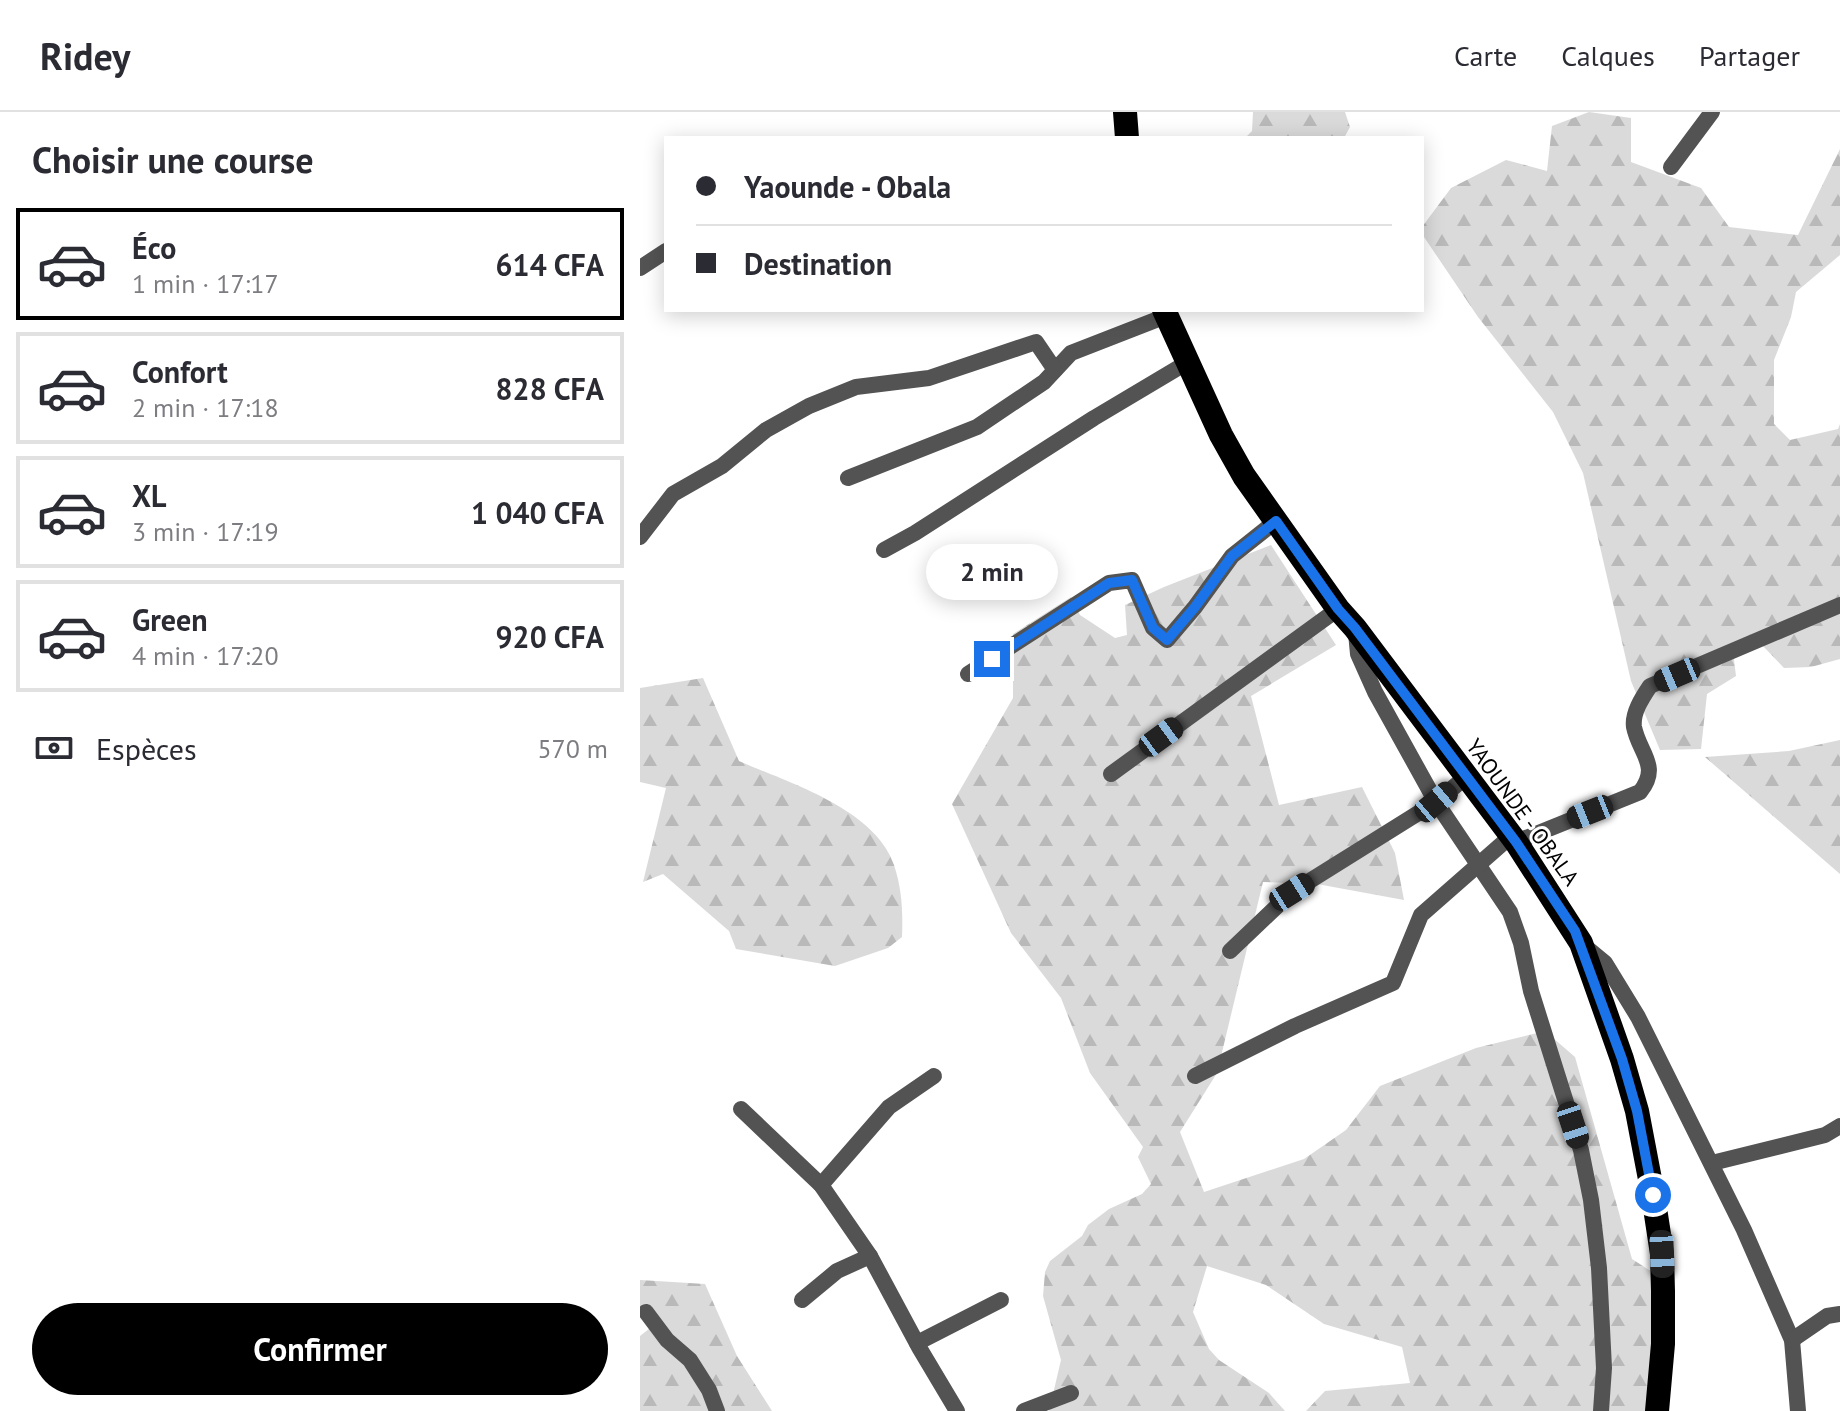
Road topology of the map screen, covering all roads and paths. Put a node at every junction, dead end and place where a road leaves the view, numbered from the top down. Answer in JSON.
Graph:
{"nodes":[{"id":1,"x":1125,"y":112,"type":"edge"},
{"id":2,"x":1712,"y":112,"type":"edge"},
{"id":3,"x":1127,"y":136,"type":"edge"},
{"id":4,"x":1671,"y":167,"type":"dead end"},
{"id":5,"x":664,"y":252,"type":"edge"},
{"id":6,"x":640,"y":268,"type":"edge"},
{"id":7,"x":1165,"y":313,"type":"edge"},
{"id":8,"x":1188,"y":362,"type":"junction"},
{"id":9,"x":1055,"y":370,"type":"junction"},
{"id":10,"x":848,"y":478,"type":"dead end"},
{"id":11,"x":1276,"y":521,"type":"junction"},
{"id":12,"x":640,"y":537,"type":"edge"},
{"id":13,"x":884,"y":550,"type":"dead end"},
{"id":14,"x":1840,"y":605,"type":"edge"},
{"id":15,"x":1338,"y":609,"type":"junction"},
{"id":16,"x":1355,"y":628,"type":"junction"},
{"id":17,"x":968,"y":674,"type":"dead end"},
{"id":18,"x":1111,"y":774,"type":"dead end"},
{"id":19,"x":1467,"y":776,"type":"junction"},
{"id":20,"x":1436,"y":802,"type":"junction"},
{"id":21,"x":1514,"y":839,"type":"junction"},
{"id":22,"x":1479,"y":864,"type":"junction"},
{"id":23,"x":1581,"y":943,"type":"junction"},
{"id":24,"x":1230,"y":951,"type":"dead end"},
{"id":25,"x":934,"y":1076,"type":"dead end"},
{"id":26,"x":1195,"y":1076,"type":"dead end"},
{"id":27,"x":741,"y":1109,"type":"dead end"},
{"id":28,"x":1840,"y":1126,"type":"edge"},
{"id":29,"x":1712,"y":1163,"type":"junction"},
{"id":30,"x":821,"y":1185,"type":"junction"},
{"id":31,"x":870,"y":1256,"type":"junction"},
{"id":32,"x":802,"y":1300,"type":"dead end"},
{"id":33,"x":1001,"y":1300,"type":"dead end"},
{"id":34,"x":646,"y":1312,"type":"dead end"},
{"id":35,"x":1840,"y":1314,"type":"edge"},
{"id":36,"x":1792,"y":1340,"type":"junction"},
{"id":37,"x":917,"y":1343,"type":"junction"},
{"id":38,"x":1071,"y":1393,"type":"dead end"},
{"id":39,"x":717,"y":1411,"type":"edge"},
{"id":40,"x":957,"y":1411,"type":"edge"},
{"id":41,"x":1024,"y":1411,"type":"edge"},
{"id":42,"x":1601,"y":1411,"type":"edge"},
{"id":43,"x":1657,"y":1411,"type":"edge"},
{"id":44,"x":1798,"y":1411,"type":"edge"}],
"edges":[{"from":1,"to":3,"type":"highway"},
{"from":2,"to":4,"type":"street"},
{"from":5,"to":6,"type":"street"},
{"from":7,"to":8,"type":"highway","name":"YAOUNDE - OBALA"},
{"from":7,"to":9,"type":"street"},
{"from":8,"to":11,"type":"highway","name":"YAOUNDE - OBALA"},
{"from":8,"to":13,"type":"street"},
{"from":9,"to":10,"type":"street"},
{"from":9,"to":12,"type":"street"},
{"from":11,"to":15,"type":"highway","name":"YAOUNDE - OBALA"},
{"from":11,"to":17,"type":"street"},
{"from":14,"to":21,"type":"street"},
{"from":15,"to":16,"type":"highway","name":"YAOUNDE - OBALA"},
{"from":15,"to":18,"type":"street"},
{"from":16,"to":19,"type":"highway","name":"YAOUNDE - OBALA"},
{"from":16,"to":20,"type":"street"},
{"from":19,"to":20,"type":"street"},
{"from":19,"to":21,"type":"highway","name":"YAOUNDE - OBALA"},
{"from":20,"to":22,"type":"street"},
{"from":20,"to":24,"type":"street"},
{"from":21,"to":22,"type":"street"},
{"from":21,"to":23,"type":"highway","name":"YAOUNDE - OBALA"},
{"from":22,"to":26,"type":"street"},
{"from":22,"to":42,"type":"street"},
{"from":23,"to":29,"type":"street"},
{"from":23,"to":43,"type":"highway","name":"YAOUNDE - OBALA"},
{"from":25,"to":30,"type":"street"},
{"from":27,"to":30,"type":"street"},
{"from":28,"to":29,"type":"street"},
{"from":29,"to":36,"type":"street"},
{"from":30,"to":31,"type":"street"},
{"from":31,"to":32,"type":"street"},
{"from":31,"to":37,"type":"street"},
{"from":33,"to":37,"type":"street"},
{"from":34,"to":39,"type":"street"},
{"from":35,"to":36,"type":"street"},
{"from":36,"to":44,"type":"street"},
{"from":37,"to":40,"type":"street"},
{"from":38,"to":41,"type":"street"}]}
